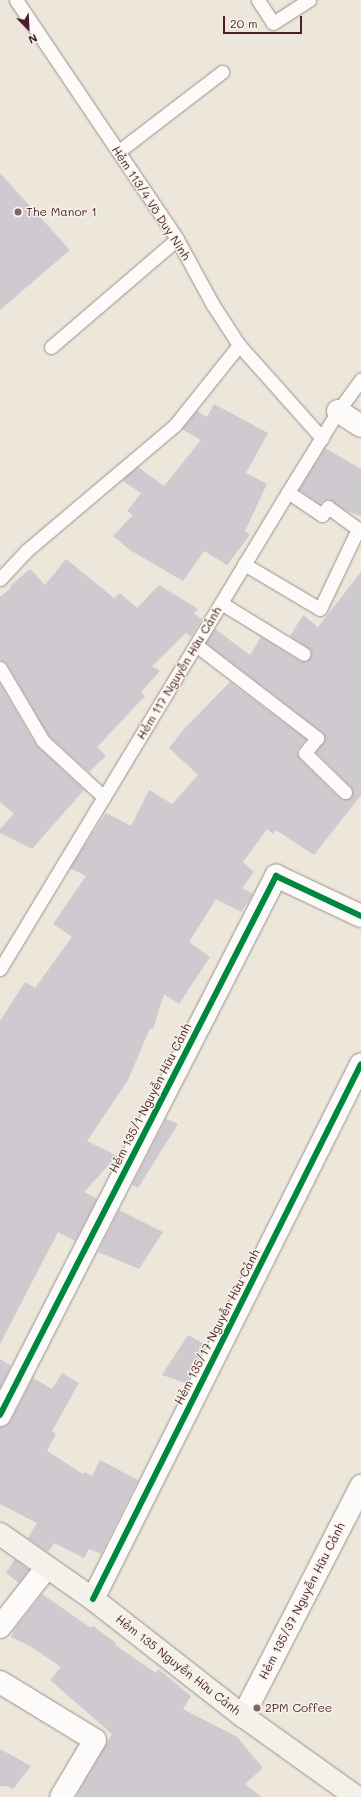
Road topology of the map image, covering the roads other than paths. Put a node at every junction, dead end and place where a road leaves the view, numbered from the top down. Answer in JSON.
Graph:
{"nodes":[{"id":1,"x":258,"y":0,"type":"edge"},
{"id":2,"x":309,"y":0,"type":"edge"},
{"id":3,"x":19,"y":1,"type":"edge"},
{"id":4,"x":222,"y":72,"type":"dead end"},
{"id":5,"x":119,"y":151,"type":"junction"},
{"id":6,"x":177,"y":239,"type":"junction"},
{"id":7,"x":239,"y":345,"type":"junction"},
{"id":8,"x":51,"y":347,"type":"dead end"},
{"id":9,"x":361,"y":379,"type":"edge"},
{"id":10,"x":338,"y":411,"type":"junction"},
{"id":11,"x":361,"y":426,"type":"edge"},
{"id":12,"x":322,"y":438,"type":"junction"},
{"id":13,"x":288,"y":492,"type":"junction"},
{"id":14,"x":244,"y":564,"type":"junction"},
{"id":15,"x":0,"y":579,"type":"edge"},
{"id":16,"x":221,"y":602,"type":"junction"},
{"id":17,"x":196,"y":645,"type":"junction"},
{"id":18,"x":304,"y":654,"type":"dead end"},
{"id":19,"x":0,"y":668,"type":"edge"},
{"id":20,"x":345,"y":792,"type":"dead end"},
{"id":21,"x":104,"y":797,"type":"junction"},
{"id":22,"x":361,"y":916,"type":"edge"},
{"id":23,"x":0,"y":969,"type":"edge"},
{"id":24,"x":361,"y":1064,"type":"edge"},
{"id":25,"x":0,"y":1415,"type":"edge"},
{"id":26,"x":361,"y":1486,"type":"edge"},
{"id":27,"x":0,"y":1534,"type":"edge"},
{"id":28,"x":47,"y":1567,"type":"junction"},
{"id":29,"x":92,"y":1599,"type":"junction"},
{"id":30,"x":0,"y":1627,"type":"edge"},
{"id":31,"x":0,"y":1682,"type":"edge"},
{"id":32,"x":243,"y":1716,"type":"junction"},
{"id":33,"x":61,"y":1797,"type":"edge"},
{"id":34,"x":356,"y":1797,"type":"edge"}],
"edges":[{"from":1,"to":2,"type":"lane"},
{"from":3,"to":5,"type":"lane","name":"Hẻm 113/4 Võ Duy Ninh"},
{"from":4,"to":5,"type":"lane"},
{"from":5,"to":6,"type":"lane","name":"Hẻm 113/4 Võ Duy Ninh"},
{"from":6,"to":7,"type":"lane","name":"Hẻm 113/4 Võ Duy Ninh"},
{"from":6,"to":8,"type":"lane"},
{"from":7,"to":12,"type":"lane","name":"Hẻm 113/4 Võ Duy Ninh"},
{"from":7,"to":15,"type":"lane"},
{"from":9,"to":10,"type":"lane","name":"Hẻm 117 Nguyễn Hữu Cảnh"},
{"from":10,"to":11,"type":"street"},
{"from":10,"to":12,"type":"lane","name":"Hẻm 117 Nguyễn Hữu Cảnh"},
{"from":12,"to":13,"type":"lane","name":"Hẻm 117 Nguyễn Hữu Cảnh"},
{"from":13,"to":14,"type":"lane","name":"Hẻm 117 Nguyễn Hữu Cảnh"},
{"from":13,"to":14,"type":"lane"},
{"from":14,"to":16,"type":"lane","name":"Hẻm 117 Nguyễn Hữu Cảnh"},
{"from":16,"to":17,"type":"lane","name":"Hẻm 117 Nguyễn Hữu Cảnh"},
{"from":16,"to":18,"type":"lane"},
{"from":17,"to":20,"type":"lane"},
{"from":17,"to":21,"type":"lane","name":"Hẻm 117 Nguyễn Hữu Cảnh"},
{"from":19,"to":21,"type":"lane"},
{"from":21,"to":23,"type":"lane","name":"Hẻm 117 Nguyễn Hữu Cảnh"},
{"from":22,"to":25,"type":"street","name":"Hẻm 135/1 Nguyễn Hữu Cảnh"},
{"from":24,"to":29,"type":"street","name":"Hẻm 135/17 Nguyễn Hữu Cảnh"},
{"from":26,"to":32,"type":"street","name":"Hẻm 135/37 Nguyễn Hữu Cảnh"},
{"from":27,"to":28,"type":"street","name":"Hẻm 135 Nguyễn Hữu Cảnh"},
{"from":28,"to":29,"type":"street","name":"Hẻm 135 Nguyễn Hữu Cảnh"},
{"from":28,"to":30,"type":"street"},
{"from":29,"to":32,"type":"street","name":"Hẻm 135 Nguyễn Hữu Cảnh"},
{"from":31,"to":33,"type":"street"},
{"from":32,"to":34,"type":"street","name":"Hẻm 135 Nguyễn Hữu Cảnh"}]}
